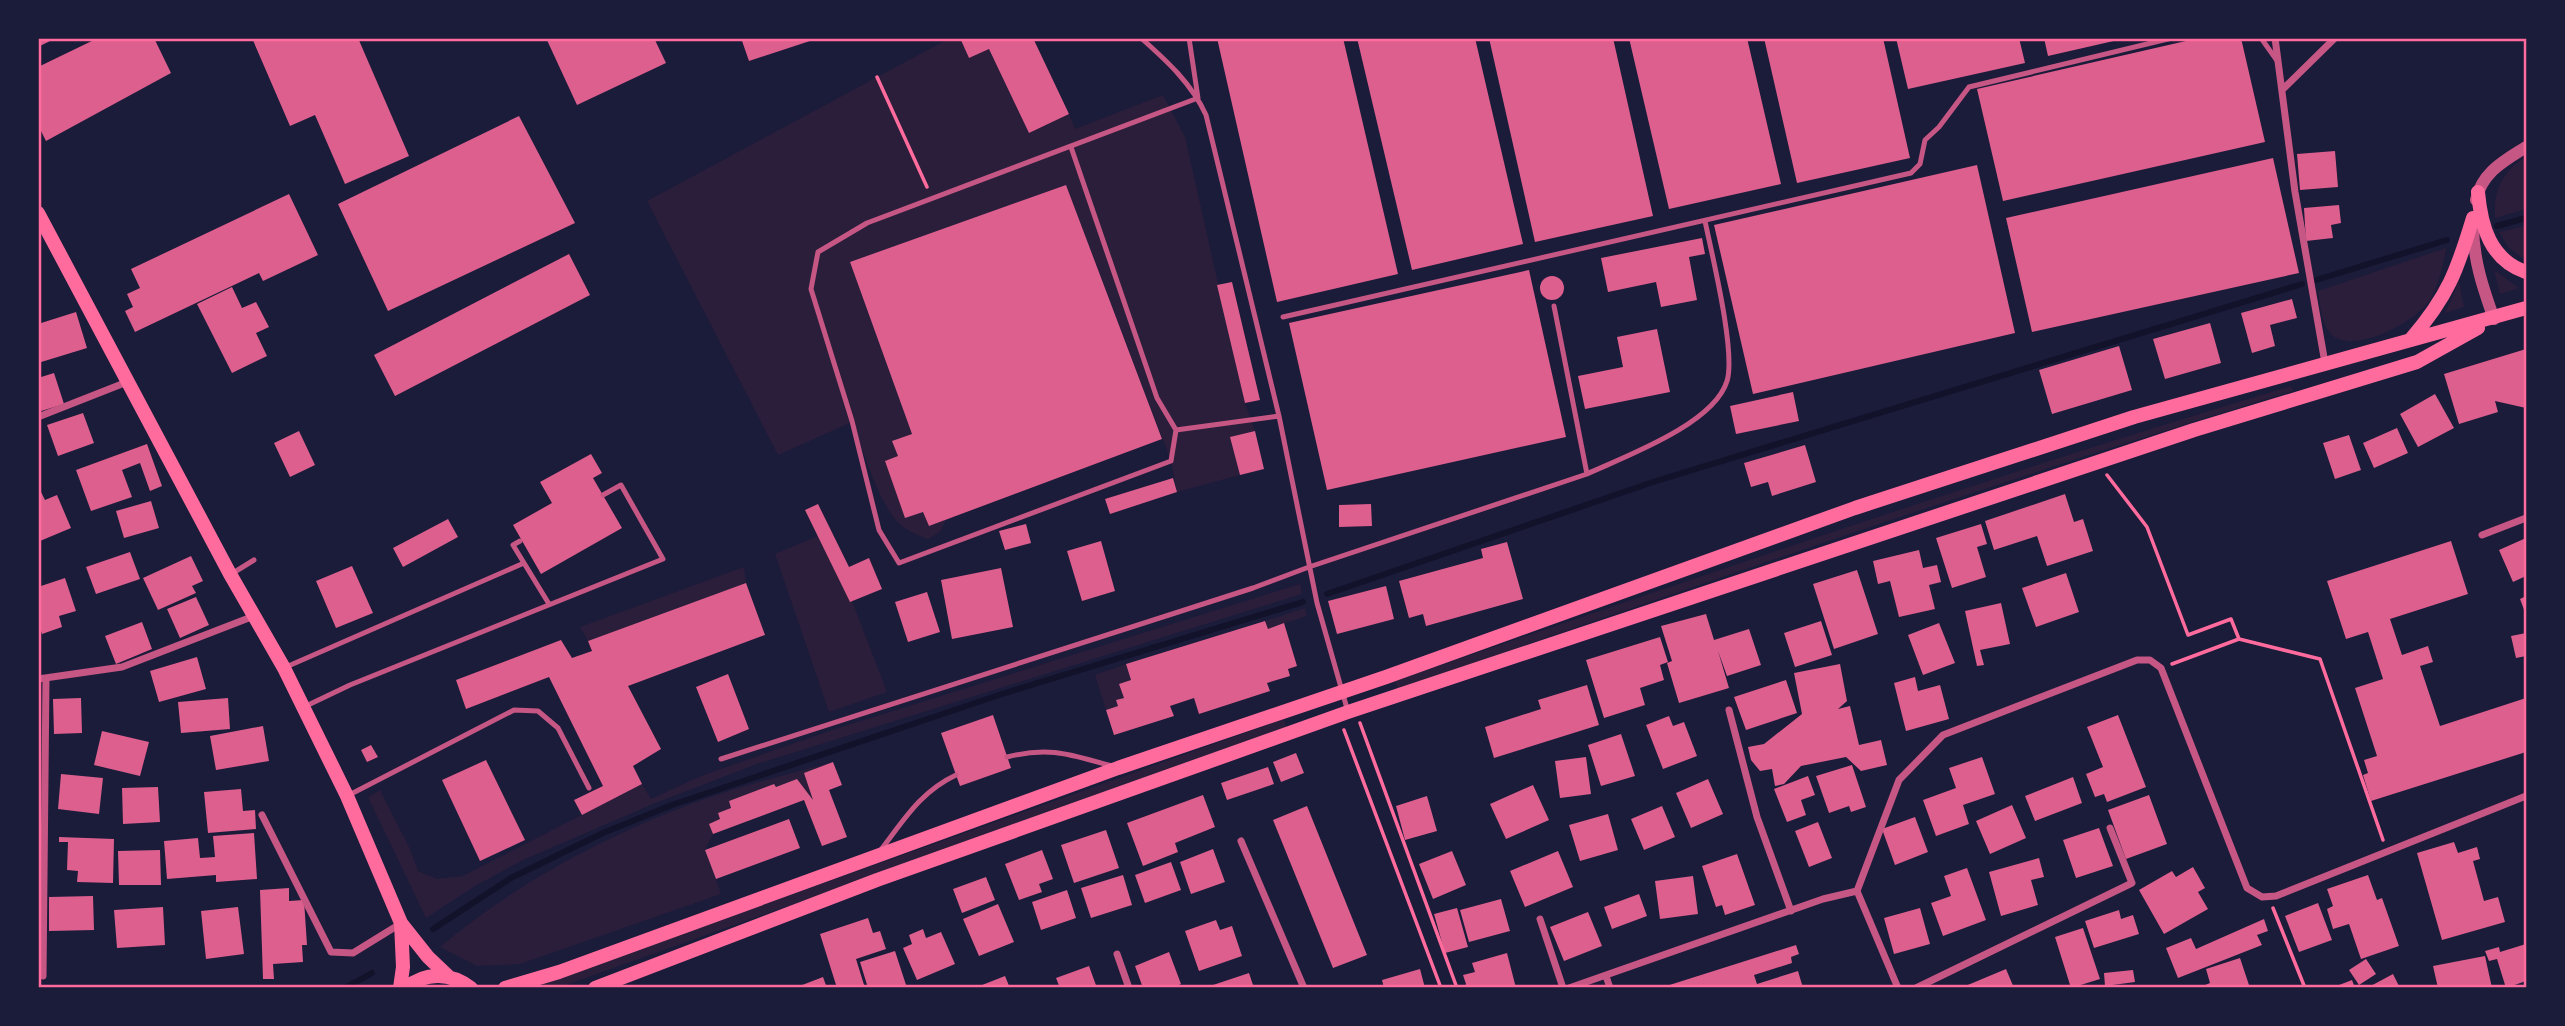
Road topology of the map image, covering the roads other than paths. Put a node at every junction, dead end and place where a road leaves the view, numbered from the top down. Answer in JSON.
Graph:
{"nodes":[{"id":1,"x":1141,"y":38,"type":"edge"},
{"id":2,"x":1189,"y":38,"type":"edge"},
{"id":3,"x":2172,"y":38,"type":"edge"},
{"id":4,"x":2261,"y":38,"type":"edge"},
{"id":5,"x":2275,"y":38,"type":"edge"},
{"id":6,"x":2335,"y":38,"type":"edge"},
{"id":7,"x":2278,"y":62,"type":"junction"},
{"id":8,"x":2282,"y":90,"type":"junction"},
{"id":9,"x":1198,"y":98,"type":"junction"},
{"id":10,"x":1071,"y":147,"type":"junction"},
{"id":11,"x":2526,"y":147,"type":"edge"},
{"id":12,"x":2478,"y":192,"type":"junction"},
{"id":13,"x":38,"y":213,"type":"edge"},
{"id":14,"x":2473,"y":218,"type":"junction"},
{"id":15,"x":1705,"y":221,"type":"junction"},
{"id":16,"x":2526,"y":272,"type":"edge"},
{"id":17,"x":1554,"y":306,"type":"dead end"},
{"id":18,"x":2526,"y":308,"type":"edge"},
{"id":19,"x":1283,"y":317,"type":"dead end"},
{"id":20,"x":2494,"y":319,"type":"junction"},
{"id":21,"x":2412,"y":339,"type":"junction"},
{"id":22,"x":2326,"y":364,"type":"junction"},
{"id":23,"x":128,"y":382,"type":"junction"},
{"id":24,"x":38,"y":416,"type":"edge"},
{"id":25,"x":1279,"y":416,"type":"junction"},
{"id":26,"x":1176,"y":430,"type":"junction"},
{"id":27,"x":1587,"y":474,"type":"junction"},
{"id":28,"x":603,"y":495,"type":"dead end"},
{"id":29,"x":2526,"y":517,"type":"edge"},
{"id":30,"x":2482,"y":535,"type":"dead end"},
{"id":31,"x":520,"y":541,"type":"dead end"},
{"id":32,"x":254,"y":560,"type":"dead end"},
{"id":33,"x":524,"y":563,"type":"junction"},
{"id":34,"x":1309,"y":567,"type":"junction"},
{"id":35,"x":230,"y":574,"type":"junction"},
{"id":36,"x":549,"y":604,"type":"junction"},
{"id":37,"x":255,"y":616,"type":"junction"},
{"id":38,"x":284,"y":668,"type":"junction"},
{"id":39,"x":42,"y":678,"type":"edge"},
{"id":40,"x":1342,"y":692,"type":"junction"},
{"id":41,"x":303,"y":707,"type":"junction"},
{"id":42,"x":1729,"y":710,"type":"dead end"},
{"id":43,"x":1348,"y":712,"type":"junction"},
{"id":44,"x":1007,"y":757,"type":"dead end"},
{"id":45,"x":721,"y":759,"type":"dead end"},
{"id":46,"x":1118,"y":768,"type":"junction"},
{"id":47,"x":956,"y":775,"type":"dead end"},
{"id":48,"x":589,"y":788,"type":"dead end"},
{"id":49,"x":347,"y":796,"type":"junction"},
{"id":50,"x":2526,"y":796,"type":"edge"},
{"id":51,"x":262,"y":815,"type":"dead end"},
{"id":52,"x":2110,"y":828,"type":"dead end"},
{"id":53,"x":1241,"y":841,"type":"dead end"},
{"id":54,"x":875,"y":858,"type":"junction"},
{"id":55,"x":1857,"y":891,"type":"junction"},
{"id":56,"x":1791,"y":911,"type":"junction"},
{"id":57,"x":1540,"y":919,"type":"dead end"},
{"id":58,"x":401,"y":923,"type":"junction"},
{"id":59,"x":1117,"y":954,"type":"dead end"},
{"id":60,"x":43,"y":976,"type":"dead end"},
{"id":61,"x":448,"y":976,"type":"junction"},
{"id":62,"x":1606,"y":976,"type":"junction"},
{"id":63,"x":400,"y":988,"type":"edge"},
{"id":64,"x":406,"y":988,"type":"edge"},
{"id":65,"x":471,"y":988,"type":"edge"},
{"id":66,"x":505,"y":988,"type":"edge"},
{"id":67,"x":595,"y":988,"type":"edge"},
{"id":68,"x":1129,"y":988,"type":"edge"},
{"id":69,"x":1304,"y":988,"type":"edge"},
{"id":70,"x":1563,"y":988,"type":"edge"},
{"id":71,"x":1569,"y":988,"type":"edge"},
{"id":72,"x":1610,"y":988,"type":"edge"},
{"id":73,"x":1898,"y":988,"type":"edge"},
{"id":74,"x":1916,"y":988,"type":"edge"}],
"edges":[{"from":1,"to":9,"type":"lane"},
{"from":2,"to":9,"type":"lane"},
{"from":3,"to":15,"type":"lane"},
{"from":4,"to":7,"type":"lane"},
{"from":5,"to":7,"type":"street"},
{"from":6,"to":8,"type":"street"},
{"from":7,"to":8,"type":"street"},
{"from":8,"to":22,"type":"street"},
{"from":9,"to":10,"type":"lane"},
{"from":9,"to":25,"type":"lane"},
{"from":10,"to":26,"type":"lane"},
{"from":10,"to":26,"type":"lane"},
{"from":11,"to":12,"type":"street"},
{"from":12,"to":14,"type":"street"},
{"from":12,"to":16,"type":"main road"},
{"from":13,"to":23,"type":"main road"},
{"from":14,"to":20,"type":"street"},
{"from":14,"to":21,"type":"main road"},
{"from":15,"to":19,"type":"lane"},
{"from":15,"to":27,"type":"lane"},
{"from":17,"to":27,"type":"lane"},
{"from":18,"to":20,"type":"main road"},
{"from":20,"to":21,"type":"main road"},
{"from":20,"to":43,"type":"main road"},
{"from":21,"to":22,"type":"main road"},
{"from":22,"to":40,"type":"main road"},
{"from":23,"to":24,"type":"street"},
{"from":23,"to":35,"type":"main road"},
{"from":25,"to":26,"type":"lane"},
{"from":25,"to":34,"type":"lane"},
{"from":27,"to":34,"type":"lane"},
{"from":28,"to":36,"type":"lane"},
{"from":29,"to":30,"type":"street"},
{"from":31,"to":33,"type":"lane"},
{"from":32,"to":35,"type":"lane"},
{"from":33,"to":36,"type":"lane"},
{"from":33,"to":38,"type":"lane"},
{"from":34,"to":40,"type":"lane"},
{"from":34,"to":45,"type":"lane"},
{"from":35,"to":37,"type":"main road"},
{"from":36,"to":41,"type":"lane"},
{"from":37,"to":38,"type":"main road"},
{"from":37,"to":39,"type":"street"},
{"from":38,"to":41,"type":"main road"},
{"from":39,"to":60,"type":"street"},
{"from":40,"to":43,"type":"lane"},
{"from":40,"to":46,"type":"main road"},
{"from":41,"to":49,"type":"main road"},
{"from":42,"to":56,"type":"street"},
{"from":43,"to":67,"type":"main road"},
{"from":44,"to":46,"type":"lane"},
{"from":46,"to":54,"type":"main road"},
{"from":47,"to":54,"type":"lane"},
{"from":48,"to":49,"type":"lane"},
{"from":49,"to":58,"type":"main road"},
{"from":50,"to":55,"type":"street"},
{"from":51,"to":58,"type":"street"},
{"from":52,"to":74,"type":"street"},
{"from":53,"to":69,"type":"street"},
{"from":54,"to":66,"type":"main road"},
{"from":55,"to":56,"type":"street"},
{"from":55,"to":73,"type":"street"},
{"from":56,"to":62,"type":"street"},
{"from":57,"to":70,"type":"street"},
{"from":58,"to":61,"type":"main road"},
{"from":58,"to":63,"type":"main road"},
{"from":59,"to":68,"type":"street"},
{"from":61,"to":64,"type":"main road"},
{"from":61,"to":65,"type":"main road"},
{"from":62,"to":71,"type":"street"},
{"from":62,"to":72,"type":"street"}]}
